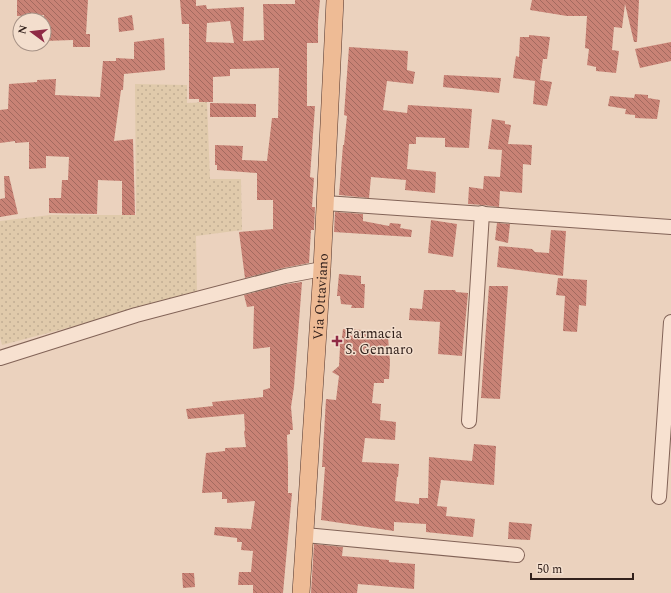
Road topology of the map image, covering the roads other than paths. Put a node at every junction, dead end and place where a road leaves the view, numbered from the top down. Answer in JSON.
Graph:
{"nodes":[{"id":1,"x":335,"y":0,"type":"edge"},
{"id":2,"x":325,"y":203,"type":"junction"},
{"id":3,"x":482,"y":213,"type":"junction"},
{"id":4,"x":671,"y":227,"type":"edge"},
{"id":5,"x":322,"y":269,"type":"junction"},
{"id":6,"x":671,"y":322,"type":"edge"},
{"id":7,"x":0,"y":358,"type":"edge"},
{"id":8,"x":469,"y":421,"type":"dead end"},
{"id":9,"x":659,"y":497,"type":"dead end"},
{"id":10,"x":305,"y":535,"type":"junction"},
{"id":11,"x":518,"y":555,"type":"dead end"},
{"id":12,"x":301,"y":593,"type":"edge"}],
"edges":[{"from":1,"to":2,"type":"main road","name":"Via Ottaviano"},
{"from":2,"to":3,"type":"street"},
{"from":2,"to":5,"type":"main road","name":"Via Ottaviano"},
{"from":3,"to":4,"type":"street"},
{"from":3,"to":8,"type":"street"},
{"from":5,"to":7,"type":"street"},
{"from":5,"to":10,"type":"main road","name":"Via Ottaviano"},
{"from":6,"to":9,"type":"street"},
{"from":10,"to":11,"type":"street"},
{"from":10,"to":12,"type":"main road","name":"Via Ottaviano"}]}
